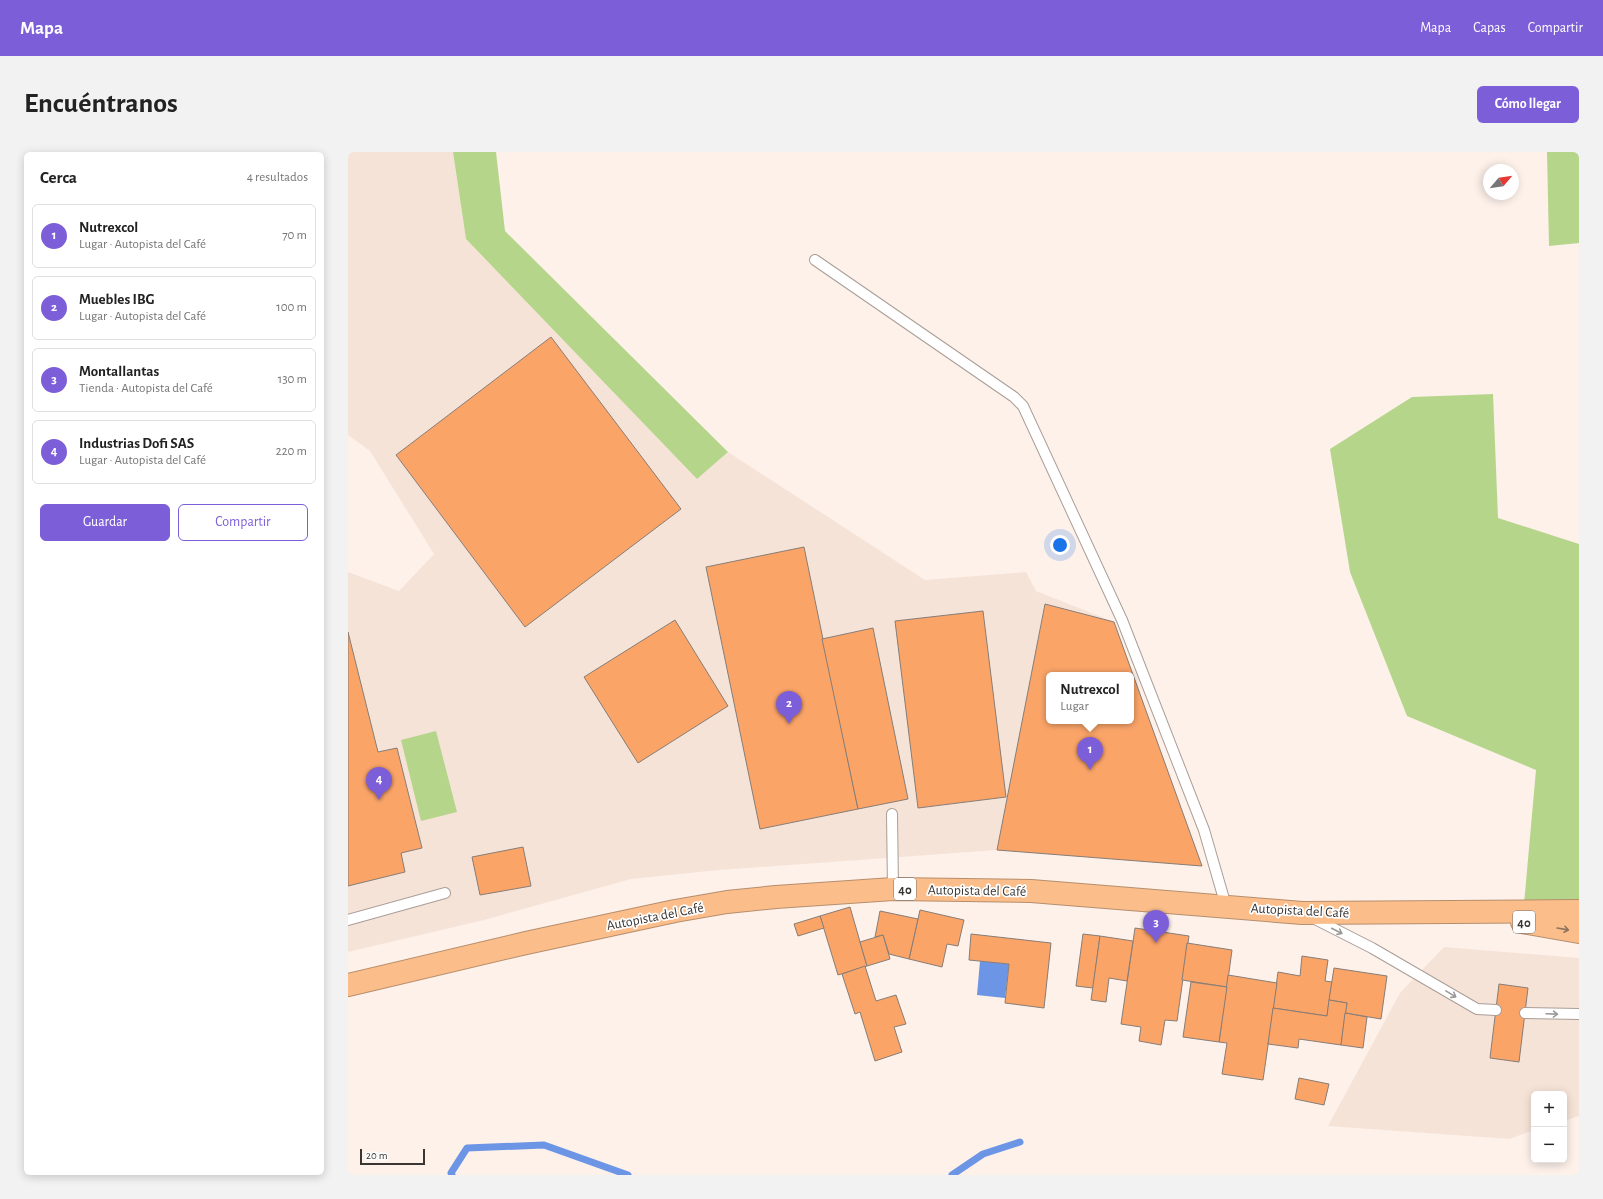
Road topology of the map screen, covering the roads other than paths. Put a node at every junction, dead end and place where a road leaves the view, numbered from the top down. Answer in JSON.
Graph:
{"nodes":[{"id":1,"x":815,"y":260,"type":"dead end"},
{"id":2,"x":892,"y":814,"type":"dead end"},
{"id":3,"x":893,"y":889,"type":"junction"},
{"id":4,"x":445,"y":893,"type":"dead end"},
{"id":5,"x":1226,"y":906,"type":"junction"},
{"id":6,"x":1579,"y":911,"type":"edge"},
{"id":7,"x":1302,"y":913,"type":"junction"},
{"id":8,"x":1470,"y":913,"type":"junction"},
{"id":9,"x":348,"y":920,"type":"edge"},
{"id":10,"x":1579,"y":932,"type":"edge"},
{"id":11,"x":348,"y":985,"type":"edge"},
{"id":12,"x":1496,"y":1010,"type":"dead end"},
{"id":13,"x":1525,"y":1013,"type":"dead end"},
{"id":14,"x":1579,"y":1014,"type":"edge"}],
"edges":[{"from":1,"to":5,"type":"lane"},
{"from":2,"to":3,"type":"lane"},
{"from":3,"to":5,"type":"highway","name":"Autopista del Café","number":"40"},
{"from":3,"to":11,"type":"highway","name":"Autopista del Café","number":"40"},
{"from":4,"to":9,"type":"lane"},
{"from":5,"to":7,"type":"highway","name":"Autopista del Café","number":"40"},
{"from":6,"to":8,"type":"highway","name":"Autopista del Café","number":"40"},
{"from":7,"to":8,"type":"highway","name":"Autopista del Café","number":"40"},
{"from":7,"to":12,"type":"lane","one_way":true},
{"from":8,"to":10,"type":"highway","name":"Autopista del Café","number":"40","one_way":true},
{"from":13,"to":14,"type":"lane","one_way":true}]}
